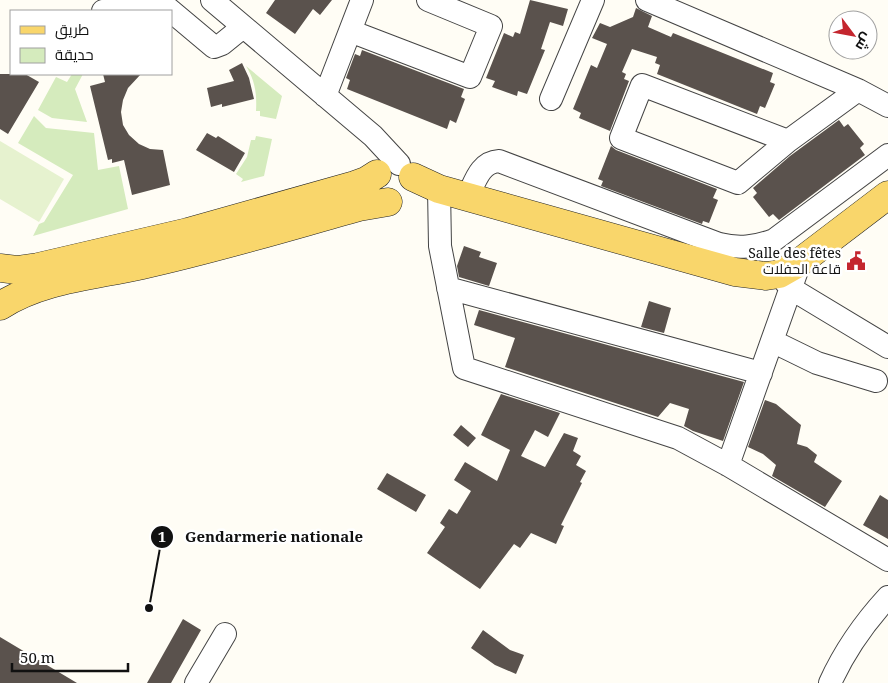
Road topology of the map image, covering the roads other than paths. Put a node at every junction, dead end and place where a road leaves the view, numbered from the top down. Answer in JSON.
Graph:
{"nodes":[{"id":1,"x":212,"y":0,"type":"edge"},
{"id":2,"x":362,"y":0,"type":"edge"},
{"id":3,"x":428,"y":0,"type":"edge"},
{"id":4,"x":594,"y":0,"type":"edge"},
{"id":5,"x":647,"y":0,"type":"edge"},
{"id":6,"x":154,"y":6,"type":"edge"},
{"id":7,"x":105,"y":7,"type":"edge"},
{"id":8,"x":172,"y":18,"type":"edge"},
{"id":9,"x":243,"y":27,"type":"junction"},
{"id":10,"x":350,"y":31,"type":"junction"},
{"id":11,"x":858,"y":90,"type":"junction"},
{"id":12,"x":325,"y":96,"type":"junction"},
{"id":13,"x":551,"y":99,"type":"dead end"},
{"id":14,"x":888,"y":106,"type":"edge"},
{"id":15,"x":788,"y":141,"type":"junction"},
{"id":16,"x":888,"y":155,"type":"edge"},
{"id":17,"x":397,"y":183,"type":"junction"},
{"id":18,"x":439,"y":189,"type":"junction"},
{"id":19,"x":888,"y":195,"type":"edge"},
{"id":20,"x":468,"y":196,"type":"junction"},
{"id":21,"x":0,"y":268,"type":"edge"},
{"id":22,"x":790,"y":275,"type":"junction"},
{"id":23,"x":448,"y":288,"type":"junction"},
{"id":24,"x":0,"y":306,"type":"edge"},
{"id":25,"x":772,"y":342,"type":"junction"},
{"id":26,"x":888,"y":347,"type":"edge"},
{"id":27,"x":761,"y":373,"type":"junction"},
{"id":28,"x":876,"y":381,"type":"dead end"},
{"id":29,"x":728,"y":465,"type":"junction"},
{"id":30,"x":888,"y":560,"type":"edge"},
{"id":31,"x":888,"y":597,"type":"edge"},
{"id":32,"x":225,"y":634,"type":"dead end"},
{"id":33,"x":196,"y":683,"type":"edge"},
{"id":34,"x":830,"y":683,"type":"edge"}],
"edges":[{"from":1,"to":9,"type":"street"},
{"from":2,"to":10,"type":"street"},
{"from":3,"to":10,"type":"street"},
{"from":4,"to":13,"type":"street"},
{"from":5,"to":11,"type":"street"},
{"from":6,"to":7,"type":"street"},
{"from":8,"to":9,"type":"street"},
{"from":9,"to":12,"type":"street"},
{"from":10,"to":12,"type":"street"},
{"from":11,"to":14,"type":"street"},
{"from":11,"to":15,"type":"street"},
{"from":12,"to":17,"type":"street"},
{"from":15,"to":15,"type":"street"},
{"from":16,"to":20,"type":"street"},
{"from":17,"to":18,"type":"main road"},
{"from":17,"to":21,"type":"main road"},
{"from":17,"to":24,"type":"main road"},
{"from":18,"to":20,"type":"main road"},
{"from":18,"to":23,"type":"street"},
{"from":19,"to":22,"type":"main road"},
{"from":20,"to":22,"type":"main road"},
{"from":22,"to":25,"type":"street"},
{"from":22,"to":26,"type":"street"},
{"from":23,"to":27,"type":"street"},
{"from":23,"to":29,"type":"street"},
{"from":25,"to":27,"type":"street"},
{"from":25,"to":28,"type":"street"},
{"from":27,"to":29,"type":"street"},
{"from":29,"to":30,"type":"street"},
{"from":31,"to":34,"type":"street"},
{"from":32,"to":33,"type":"street"}]}
